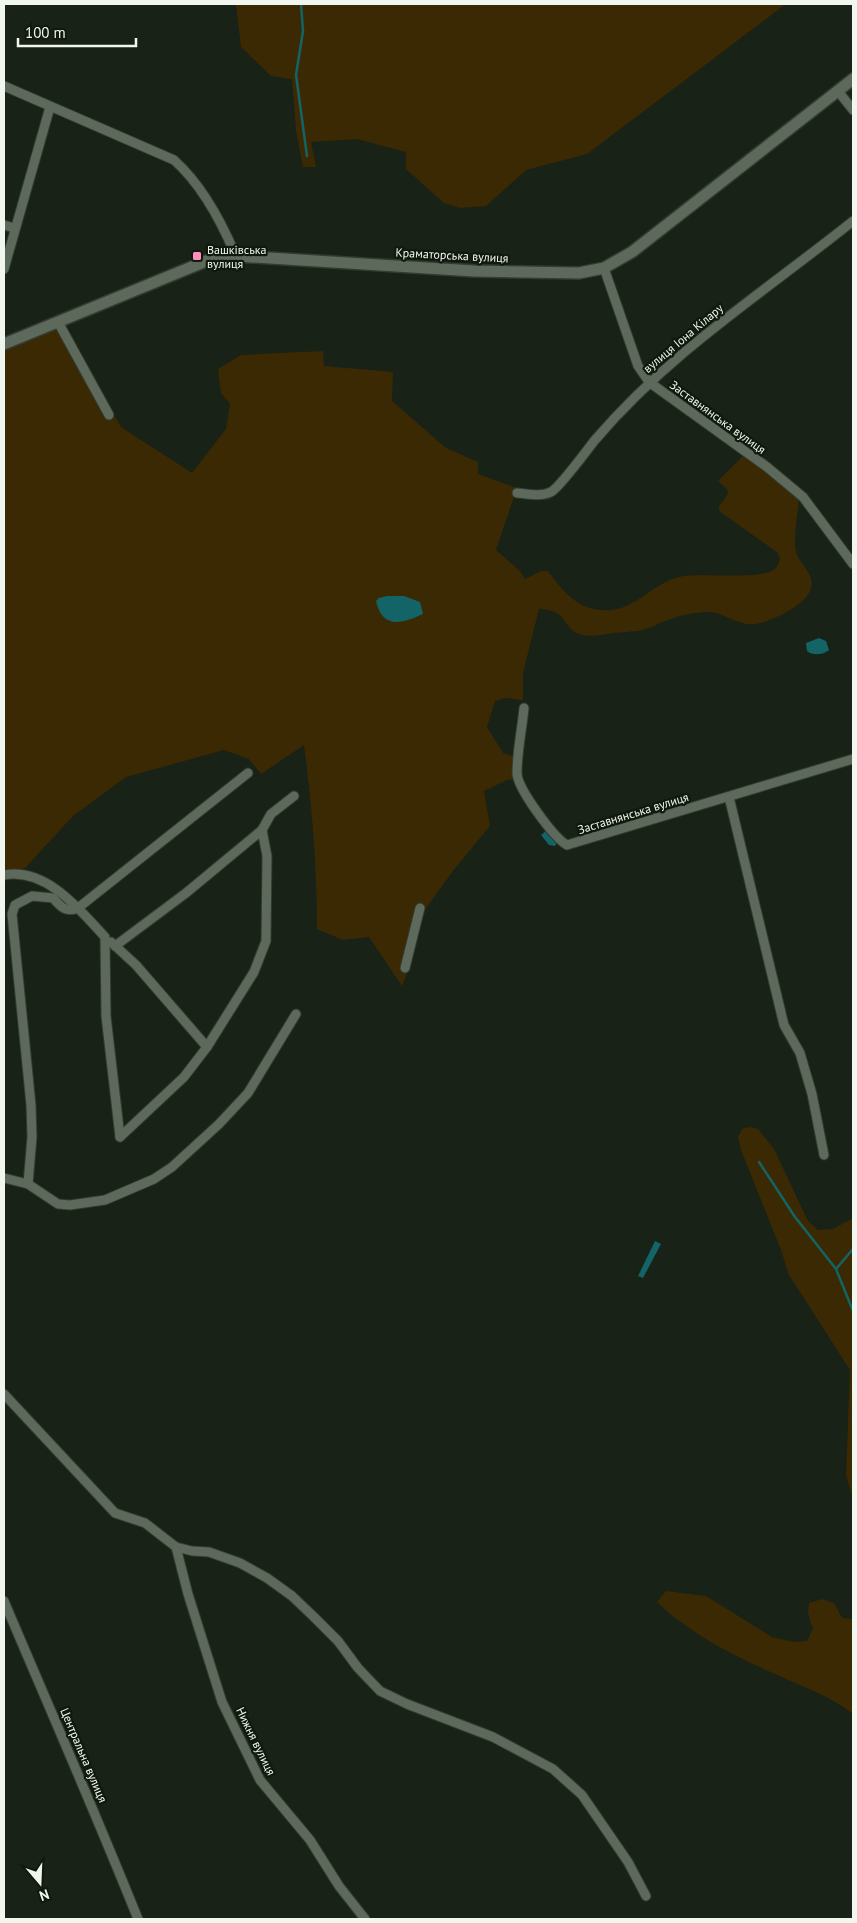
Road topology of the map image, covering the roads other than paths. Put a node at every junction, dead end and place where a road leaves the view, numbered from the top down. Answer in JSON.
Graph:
{"nodes":[{"id":1,"x":853,"y":79,"type":"edge"},
{"id":2,"x":4,"y":86,"type":"edge"},
{"id":3,"x":838,"y":91,"type":"junction"},
{"id":4,"x":50,"y":107,"type":"junction"},
{"id":5,"x":853,"y":110,"type":"edge"},
{"id":6,"x":853,"y":221,"type":"edge"},
{"id":7,"x":4,"y":225,"type":"edge"},
{"id":8,"x":14,"y":228,"type":"junction"},
{"id":9,"x":235,"y":254,"type":"junction"},
{"id":10,"x":604,"y":268,"type":"junction"},
{"id":11,"x":4,"y":269,"type":"edge"},
{"id":12,"x":58,"y":322,"type":"junction"},
{"id":13,"x":4,"y":344,"type":"edge"},
{"id":14,"x":649,"y":382,"type":"junction"},
{"id":15,"x":109,"y":415,"type":"dead end"},
{"id":16,"x":518,"y":494,"type":"dead end"},
{"id":17,"x":853,"y":564,"type":"edge"},
{"id":18,"x":524,"y":708,"type":"dead end"},
{"id":19,"x":853,"y":759,"type":"edge"},
{"id":20,"x":248,"y":773,"type":"dead end"},
{"id":21,"x":294,"y":796,"type":"dead end"},
{"id":22,"x":729,"y":797,"type":"junction"},
{"id":23,"x":262,"y":830,"type":"junction"},
{"id":24,"x":4,"y":875,"type":"edge"},
{"id":25,"x":78,"y":908,"type":"junction"},
{"id":26,"x":420,"y":908,"type":"dead end"},
{"id":27,"x":105,"y":937,"type":"junction"},
{"id":28,"x":115,"y":946,"type":"junction"},
{"id":29,"x":405,"y":968,"type":"dead end"},
{"id":30,"x":296,"y":1014,"type":"dead end"},
{"id":31,"x":207,"y":1047,"type":"junction"},
{"id":32,"x":824,"y":1156,"type":"dead end"},
{"id":33,"x":4,"y":1178,"type":"edge"},
{"id":34,"x":28,"y":1184,"type":"junction"},
{"id":35,"x":4,"y":1394,"type":"edge"},
{"id":36,"x":176,"y":1547,"type":"junction"},
{"id":37,"x":4,"y":1602,"type":"edge"},
{"id":38,"x":646,"y":1896,"type":"dead end"},
{"id":39,"x":138,"y":1919,"type":"edge"},
{"id":40,"x":365,"y":1919,"type":"edge"}],
"edges":[{"from":1,"to":3,"type":"street","name":"Краматорська вулиця"},
{"from":2,"to":4,"type":"street"},
{"from":3,"to":5,"type":"street"},
{"from":3,"to":10,"type":"street","name":"Краматорська вулиця"},
{"from":4,"to":8,"type":"street"},
{"from":4,"to":9,"type":"street"},
{"from":6,"to":14,"type":"street","name":"вулиця Іона Кілару"},
{"from":7,"to":8,"type":"street"},
{"from":8,"to":11,"type":"street"},
{"from":9,"to":10,"type":"street","name":"Краматорська вулиця"},
{"from":9,"to":12,"type":"street","name":"Краматорська вулиця"},
{"from":10,"to":14,"type":"street","name":"Заставнянська вулиця"},
{"from":12,"to":13,"type":"street","name":"Краматорська вулиця"},
{"from":12,"to":15,"type":"street"},
{"from":14,"to":16,"type":"street","name":"вулиця Іона Кілару"},
{"from":14,"to":17,"type":"street","name":"Заставнянська вулиця"},
{"from":18,"to":22,"type":"street","name":"Заставнянська вулиця"},
{"from":19,"to":22,"type":"street","name":"Заставнянська вулиця"},
{"from":20,"to":25,"type":"street"},
{"from":21,"to":23,"type":"street"},
{"from":22,"to":32,"type":"street"},
{"from":23,"to":28,"type":"street"},
{"from":23,"to":31,"type":"street"},
{"from":24,"to":25,"type":"street"},
{"from":25,"to":27,"type":"street"},
{"from":25,"to":34,"type":"street"},
{"from":26,"to":29,"type":"street"},
{"from":27,"to":28,"type":"street"},
{"from":27,"to":31,"type":"street"},
{"from":28,"to":31,"type":"street"},
{"from":30,"to":34,"type":"street"},
{"from":33,"to":34,"type":"street"},
{"from":35,"to":36,"type":"street"},
{"from":36,"to":38,"type":"street"},
{"from":36,"to":40,"type":"street","name":"Нижня вулиця"},
{"from":37,"to":39,"type":"street","name":"Центральна вулиця"}]}
